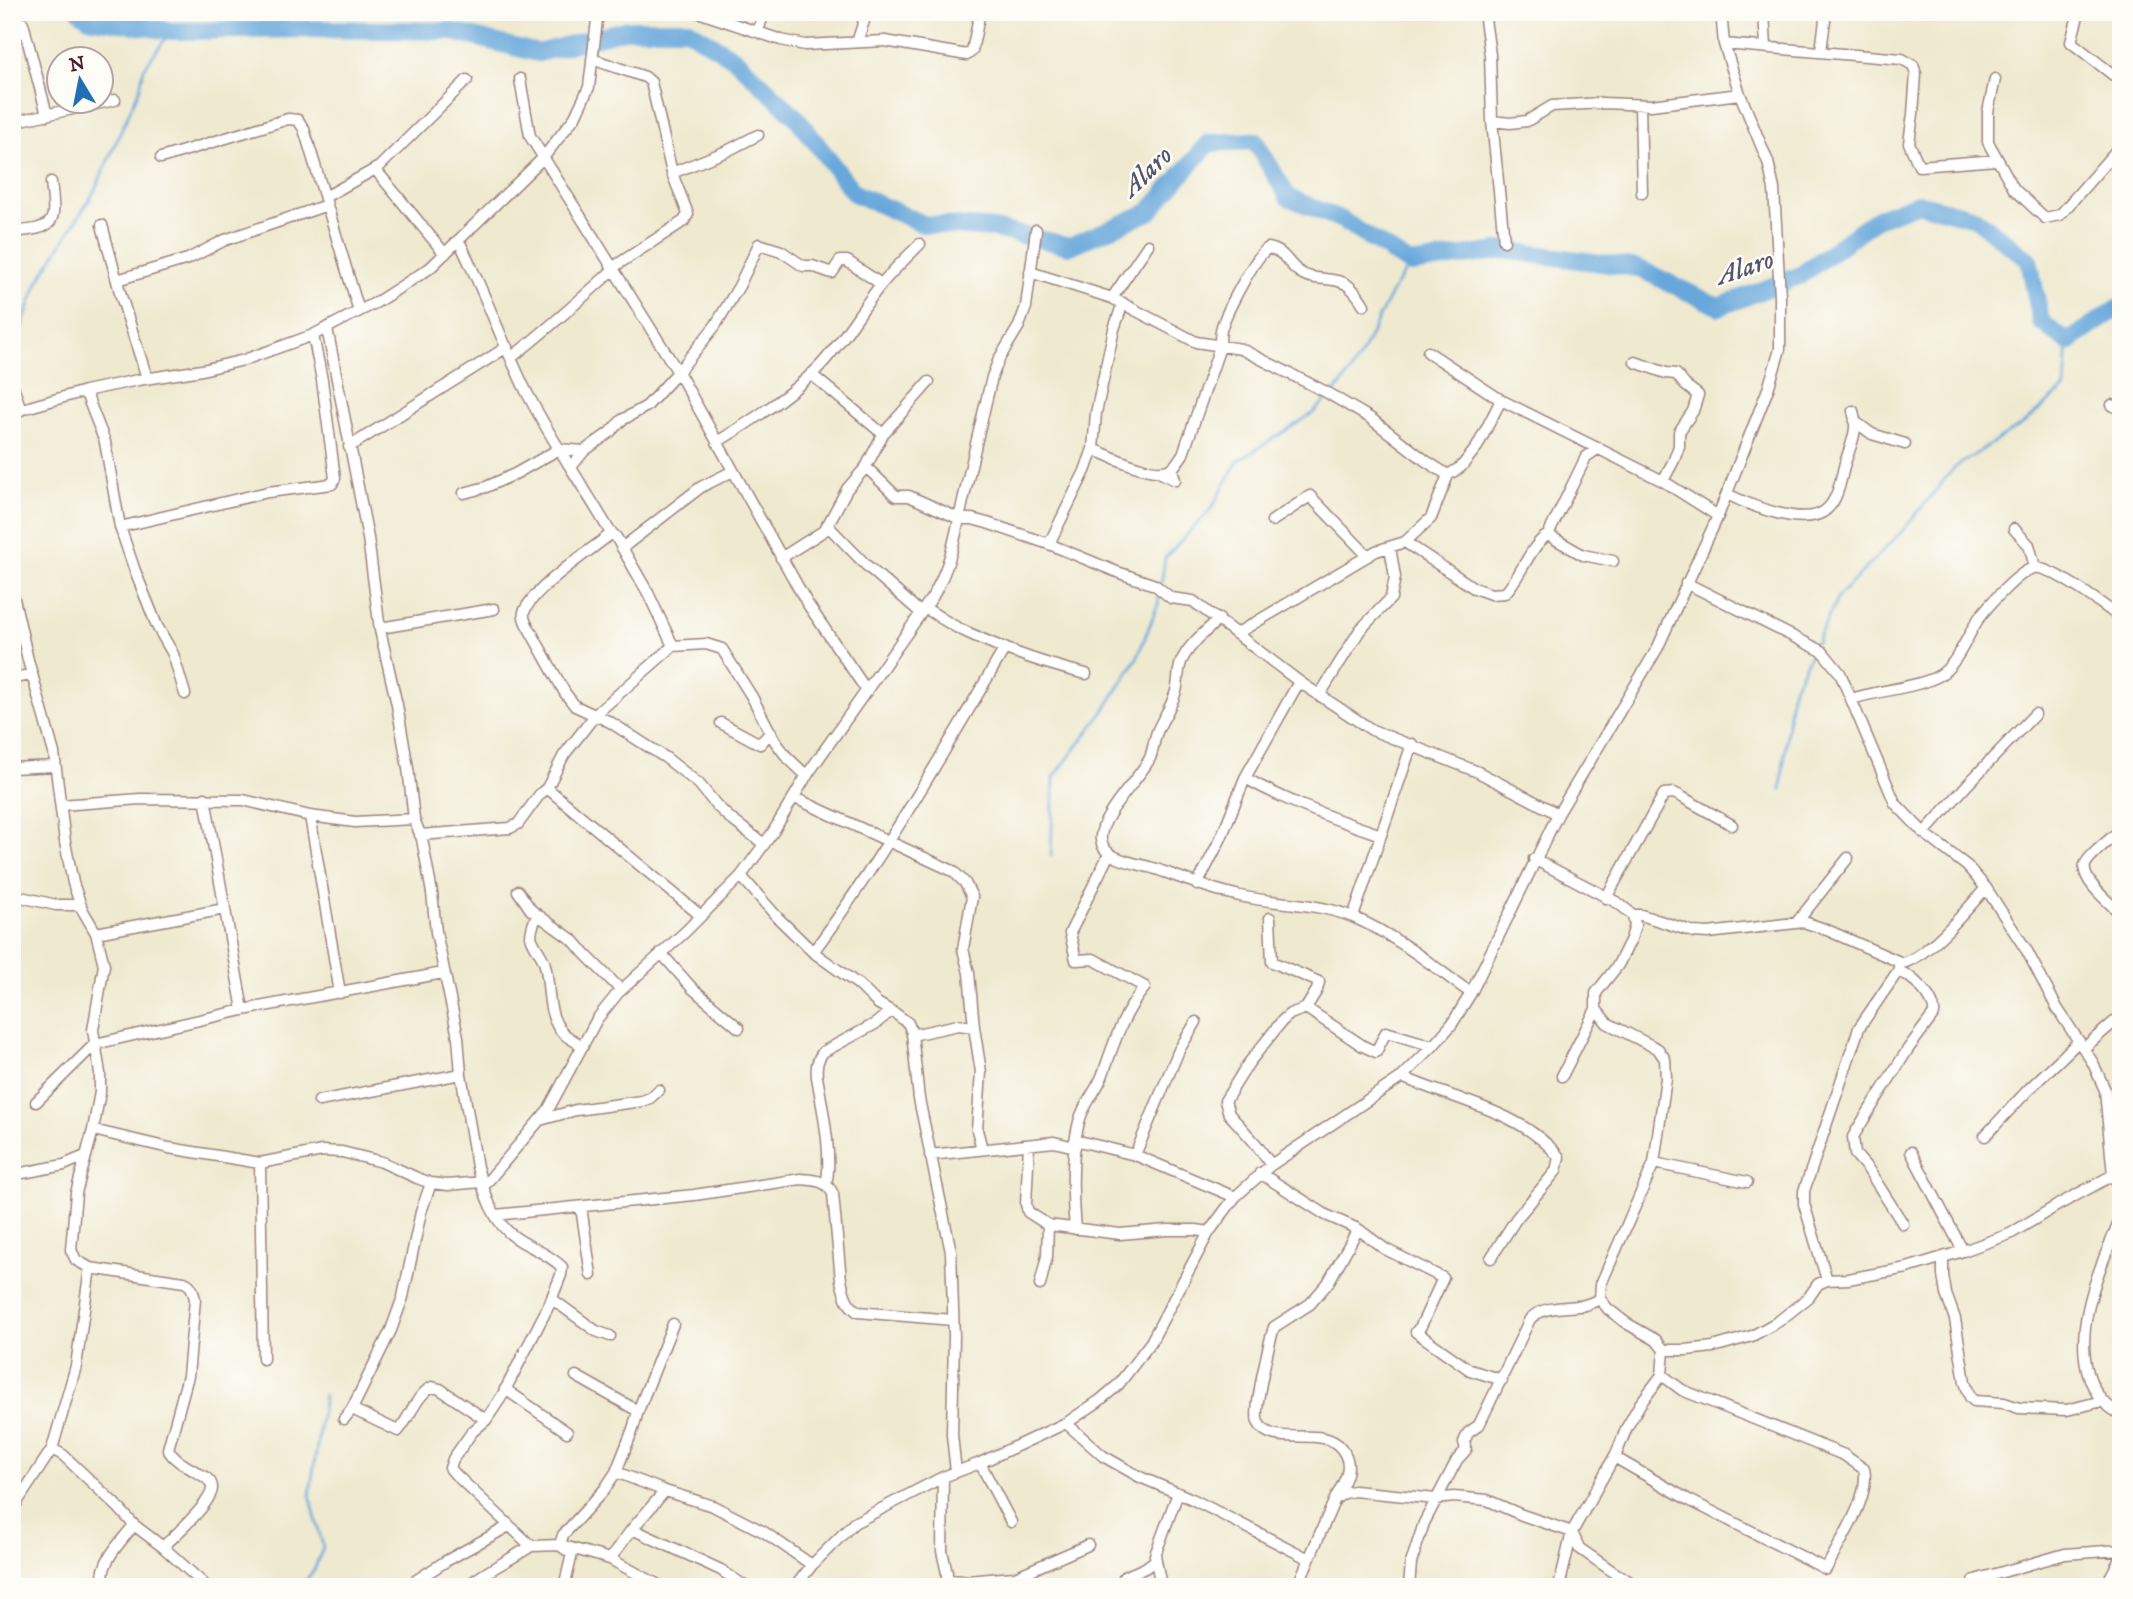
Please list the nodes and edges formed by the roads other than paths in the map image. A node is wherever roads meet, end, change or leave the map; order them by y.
1 (698, 12) edge
2 (764, 12) edge
3 (867, 12) edge
4 (980, 12) edge
5 (1484, 12) edge
6 (1721, 12) edge
7 (1764, 12) edge
8 (1826, 12) edge
9 (2078, 12) edge
10 (597, 17) edge
11 (23, 23) dead end
12 (758, 31) junction
13 (857, 42) junction
14 (1724, 44) junction
15 (1766, 47) junction
16 (1821, 51) junction
17 (593, 59) junction
18 (520, 79) dead end
19 (1995, 79) dead end
20 (467, 80) dead end
21 (2121, 81) edge
22 (1740, 94) junction
23 (1640, 105) junction
24 (46, 111) edge
25 (46, 115) edge
26 (1492, 121) junction
27 (12, 122) edge
28 (758, 135) dead end
29 (2121, 145) edge
30 (543, 158) junction
31 (161, 159) dead end
32 (1997, 160) junction
33 (375, 169) junction
34 (672, 173) junction
35 (51, 182) dead end
36 (1642, 193) dead end
37 (326, 201) junction
38 (102, 225) dead end
39 (1036, 230) dead end
40 (12, 232) edge
41 (459, 241) junction
42 (1504, 241) dead end
43 (920, 244) dead end
44 (1148, 245) dead end
45 (445, 254) junction
46 (613, 269) junction
47 (1030, 272) junction
48 (117, 280) junction
49 (881, 284) junction
50 (1118, 301) junction
51 (1364, 305) dead end
52 (359, 311) junction
53 (327, 328) junction
54 (313, 335) junction
55 (1220, 347) junction
56 (509, 352) junction
57 (1428, 352) dead end
58 (1635, 362) dead end
59 (678, 372) junction
60 (811, 374) junction
61 (147, 378) junction
62 (929, 382) dead end
63 (12, 383) edge
64 (85, 391) junction
65 (1501, 400) junction
66 (16, 411) edge
67 (1853, 411) dead end
68 (1857, 424) junction
69 (883, 434) junction
70 (716, 442) junction
71 (1905, 444) dead end
72 (349, 447) junction
73 (559, 449) junction
74 (1093, 449) junction
75 (1599, 449) junction
76 (584, 451) junction
77 (571, 467) junction
78 (866, 467) junction
79 (733, 471) junction
80 (1448, 475) junction
81 (1662, 481) junction
82 (464, 493) dead end
83 (1727, 494) junction
84 (1718, 516) junction
85 (960, 519) junction
86 (1272, 521) dead end
87 (827, 525) junction
88 (120, 527) junction
89 (2014, 529) dead end
90 (612, 533) junction
91 (1548, 535) junction
92 (1405, 542) junction
93 (1049, 544) junction
94 (1390, 547) junction
95 (622, 548) junction
96 (1368, 556) junction
97 (781, 558) junction
98 (1613, 561) dead end
99 (2035, 567) junction
100 (1686, 583) junction
101 (12, 590) edge
102 (494, 609) dead end
103 (923, 610) junction
104 (2121, 618) edge
105 (1219, 619) junction
106 (380, 628) junction
107 (1236, 634) junction
108 (673, 646) junction
109 (1006, 648) junction
110 (1086, 674) dead end
111 (32, 675) junction
112 (12, 678) edge
113 (1301, 683) junction
114 (867, 691) junction
115 (185, 694) dead end
116 (1319, 695) junction
117 (1852, 698) junction
118 (596, 714) junction
119 (2035, 714) dead end
120 (722, 723) dead end
121 (771, 732) junction
122 (1412, 744) junction
123 (55, 766) junction
124 (12, 768) edge
125 (807, 776) junction
126 (1245, 778) junction
127 (547, 788) junction
128 (794, 798) junction
129 (205, 799) junction
130 (61, 805) junction
131 (1558, 814) junction
132 (310, 816) junction
133 (414, 819) junction
134 (1732, 825) dead end
135 (2121, 829) edge
136 (1924, 833) junction
137 (420, 835) junction
138 (1381, 835) junction
139 (888, 841) junction
140 (764, 844) junction
141 (1109, 854) junction
142 (1848, 858) dead end
143 (1534, 859) junction
144 (741, 876) junction
145 (1197, 885) junction
146 (1986, 888) junction
147 (518, 891) dead end
148 (12, 895) edge
149 (1605, 898) junction
150 (80, 905) junction
151 (225, 909) junction
152 (537, 914) junction
153 (2121, 914) edge
154 (1633, 915) junction
155 (701, 916) junction
156 (1353, 917) junction
157 (1270, 919) dead end
158 (1797, 922) junction
159 (96, 933) junction
160 (813, 952) junction
161 (661, 953) junction
162 (1899, 966) junction
163 (443, 973) junction
164 (621, 990) junction
165 (340, 993) junction
166 (1471, 993) junction
167 (1306, 1008) junction
168 (1596, 1009) junction
169 (243, 1010) junction
170 (891, 1011) junction
171 (2121, 1016) edge
172 (1196, 1022) dead end
173 (974, 1027) junction
174 (738, 1028) dead end
175 (912, 1035) junction
176 (95, 1044) junction
177 (2081, 1045) junction
178 (583, 1046) junction
179 (1433, 1046) junction
180 (461, 1074) junction
181 (1562, 1076) dead end
182 (1402, 1077) junction
183 (659, 1090) dead end
184 (319, 1101) dead end
185 (36, 1102) dead end
186 (540, 1120) junction
187 (93, 1129) junction
188 (1985, 1136) dead end
189 (1075, 1144) junction
190 (1029, 1145) junction
191 (982, 1149) junction
192 (1911, 1152) dead end
193 (930, 1155) junction
194 (1135, 1155) junction
195 (85, 1156) junction
196 (260, 1163) junction
197 (1654, 1163) junction
198 (1271, 1165) junction
199 (1260, 1174) junction
200 (12, 1175) edge
201 (2117, 1176) edge
202 (1747, 1182) dead end
203 (431, 1183) junction
204 (482, 1184) junction
205 (826, 1184) junction
206 (2121, 1190) edge
207 (1235, 1197) junction
208 (580, 1207) junction
209 (495, 1214) junction
210 (2121, 1218) edge
211 (1903, 1224) dead end
212 (1048, 1225) junction
213 (1075, 1229) junction
214 (1358, 1229) junction
215 (1209, 1232) junction
216 (1963, 1251) junction
217 (1943, 1257) junction
218 (1491, 1258) dead end
219 (90, 1268) junction
220 (591, 1275) dead end
221 (1827, 1280) junction
222 (1040, 1285) dead end
223 (552, 1298) junction
224 (1600, 1299) junction
225 (953, 1320) junction
226 (673, 1324) dead end
227 (610, 1336) dead end
228 (1664, 1350) junction
229 (263, 1359) dead end
230 (576, 1376) dead end
231 (1662, 1376) junction
232 (1502, 1380) junction
233 (505, 1389) junction
234 (2102, 1401) junction
235 (352, 1409) junction
236 (638, 1411) junction
237 (2121, 1415) edge
238 (344, 1419) dead end
239 (486, 1420) junction
240 (1066, 1423) junction
241 (567, 1432) dead end
242 (52, 1449) junction
243 (1614, 1457) junction
244 (980, 1463) junction
245 (616, 1472) junction
246 (956, 1472) junction
247 (943, 1477) junction
248 (1345, 1480) junction
249 (665, 1491) junction
250 (1354, 1491) junction
251 (1178, 1493) junction
252 (1335, 1499) junction
253 (1436, 1499) junction
254 (12, 1510) edge
255 (1011, 1522) dead end
256 (134, 1525) junction
257 (509, 1526) junction
258 (632, 1529) junction
259 (1572, 1532) junction
260 (560, 1545) junction
261 (1088, 1545) dead end
262 (531, 1546) junction
263 (163, 1547) junction
264 (2121, 1550) edge
265 (2121, 1557) edge
266 (610, 1559) junction
267 (1309, 1559) junction
268 (1156, 1560) junction
269 (812, 1564) junction
270 (1124, 1577) dead end
271 (947, 1584) edge
272 (1298, 1585) edge
273 (108, 1587) edge
274 (207, 1587) edge
275 (406, 1587) edge
276 (469, 1587) edge
277 (564, 1587) edge
278 (662, 1587) edge
279 (746, 1587) edge
280 (795, 1587) edge
281 (1161, 1587) edge
282 (1312, 1587) edge
283 (1409, 1587) edge
284 (1559, 1587) edge
285 (1639, 1587) edge
286 (1972, 1587) edge
287 (2105, 1587) edge

1 - 12 street
2 - 12 street
3 - 13 street
4 - 13 street
5 - 26 street
6 - 14 street
7 - 15 street
8 - 16 street
9 - 21 street
10 - 17 street
11 - 24 street
12 - 13 street
14 - 15 street
14 - 22 street
15 - 16 street
16 - 32 street
17 - 30 street
17 - 34 street
18 - 30 street
19 - 32 street
20 - 33 street
22 - 23 street
22 - 83 street
23 - 26 street
23 - 36 street
25 - 27 street
26 - 42 street
28 - 34 street
29 - 32 street
30 - 41 street
30 - 46 street
31 - 37 street
33 - 37 street
33 - 45 street
34 - 46 street
35 - 40 street
37 - 48 street
37 - 52 street
38 - 48 street
39 - 47 street
41 - 45 street
41 - 56 street
43 - 49 street
44 - 50 street
45 - 52 street
46 - 56 street
46 - 59 street
47 - 50 street
47 - 85 street
48 - 61 street
49 - 59 street
49 - 60 street
50 - 55 street
50 - 74 street
51 - 55 street
52 - 53 street
53 - 54 street
53 - 72 street
54 - 61 street
54 - 88 street
55 - 74 street
55 - 80 street
56 - 72 street
56 - 73 street
57 - 65 street
58 - 81 street
59 - 70 street
59 - 76 street
60 - 69 street
60 - 70 street
61 - 64 street
62 - 69 street
63 - 66 street
64 - 66 street
64 - 88 street
65 - 75 street
65 - 80 street
67 - 68 street
68 - 71 street
68 - 83 street
69 - 78 street
70 - 79 street
72 - 106 street
73 - 76 street
73 - 77 street
73 - 82 street
74 - 93 street
75 - 81 street
75 - 91 street
76 - 77 street
77 - 90 street
78 - 85 street
78 - 87 street
79 - 95 street
79 - 97 street
80 - 92 street
81 - 84 street
83 - 84 street
84 - 100 street
85 - 93 street
85 - 103 street
86 - 96 street
87 - 97 street
87 - 103 street
88 - 115 street
89 - 99 street
90 - 95 street
90 - 118 street
91 - 92 street
91 - 98 street
92 - 94 street
93 - 105 street
94 - 96 street
94 - 116 street
95 - 108 street
96 - 107 street
97 - 114 street
99 - 104 street
99 - 117 street
100 - 117 street
100 - 131 street
101 - 111 street
102 - 106 street
103 - 109 street
103 - 114 street
105 - 107 street
105 - 141 street
106 - 133 street
107 - 113 street
108 - 118 street
108 - 121 street
109 - 110 street
109 - 139 street
111 - 112 street
111 - 123 street
113 - 116 street
113 - 126 street
114 - 125 street
116 - 122 street
117 - 136 street
118 - 127 street
118 - 140 street
119 - 136 street
120 - 121 street
121 - 125 street
122 - 131 street
122 - 138 street
123 - 124 street
123 - 130 street
125 - 128 street
126 - 138 street
126 - 145 street
127 - 137 street
127 - 155 street
128 - 139 street
128 - 140 street
129 - 130 street
129 - 132 street
129 - 151 street
130 - 150 street
131 - 143 street
132 - 133 street
132 - 165 street
133 - 137 street
134 - 149 street
135 - 153 street
136 - 146 street
137 - 163 street
138 - 156 street
139 - 160 street
139 - 173 street
140 - 144 street
141 - 145 street
141 - 189 street
142 - 158 street
143 - 149 street
143 - 166 street
144 - 155 street
144 - 160 street
145 - 156 street
146 - 162 street
146 - 177 street
147 - 152 street
148 - 150 street
149 - 154 street
150 - 159 street
151 - 159 street
151 - 169 street
152 - 164 street
152 - 178 street
154 - 158 street
154 - 168 street
155 - 161 street
156 - 166 street
157 - 167 street
158 - 162 street
159 - 176 street
160 - 170 street
161 - 164 street
161 - 174 street
162 - 211 street
162 - 221 street
163 - 165 street
163 - 180 street
164 - 178 street
165 - 169 street
166 - 179 street
167 - 179 street
167 - 198 street
168 - 181 street
168 - 197 street
169 - 176 street
170 - 175 street
170 - 205 street
171 - 177 street
172 - 194 street
173 - 175 street
173 - 191 street
175 - 193 street
176 - 185 street
176 - 187 street
177 - 188 street
177 - 201 street
178 - 186 street
179 - 182 street
180 - 184 street
180 - 204 street
182 - 198 street
182 - 218 street
183 - 186 street
186 - 204 street
187 - 195 street
187 - 196 street
189 - 190 street
189 - 194 street
189 - 213 street
190 - 191 street
190 - 212 street
191 - 193 street
192 - 216 street
193 - 225 street
194 - 207 street
195 - 200 street
195 - 219 street
196 - 203 street
196 - 229 street
197 - 202 street
197 - 224 street
198 - 199 street
199 - 207 street
199 - 214 street
201 - 206 street
201 - 216 street
203 - 204 street
203 - 235 street
204 - 209 street
205 - 208 street
205 - 225 street
207 - 215 street
208 - 209 street
208 - 220 street
209 - 223 street
210 - 234 street
212 - 213 street
212 - 222 street
213 - 215 street
214 - 232 street
214 - 248 street
215 - 240 street
216 - 217 street
217 - 221 street
217 - 234 street
219 - 242 street
219 - 263 street
221 - 228 street
223 - 227 street
223 - 233 street
224 - 228 street
224 - 232 street
225 - 246 street
226 - 236 street
228 - 231 street
230 - 236 street
231 - 243 street
231 - 243 street
232 - 253 street
233 - 239 street
233 - 241 street
234 - 237 street
235 - 238 street
235 - 239 street
236 - 245 street
239 - 257 street
240 - 244 street
240 - 251 street
242 - 254 street
242 - 256 street
243 - 259 street
244 - 246 street
244 - 255 street
245 - 249 street
245 - 260 street
246 - 247 street
247 - 269 street
247 - 271 street
248 - 250 street
248 - 252 street
249 - 258 street
249 - 269 street
250 - 252 street
250 - 253 street
251 - 267 street
251 - 268 street
252 - 267 street
253 - 259 street
253 - 283 street
256 - 263 street
256 - 273 street
257 - 262 street
257 - 275 street
258 - 266 street
258 - 279 street
259 - 284 street
259 - 285 street
260 - 262 street
260 - 266 street
260 - 277 street
261 - 271 street
262 - 276 street
263 - 274 street
264 - 286 street
265 - 287 street
266 - 278 street
267 - 272 street
268 - 270 street
268 - 281 street
269 - 280 street
272 - 282 street

